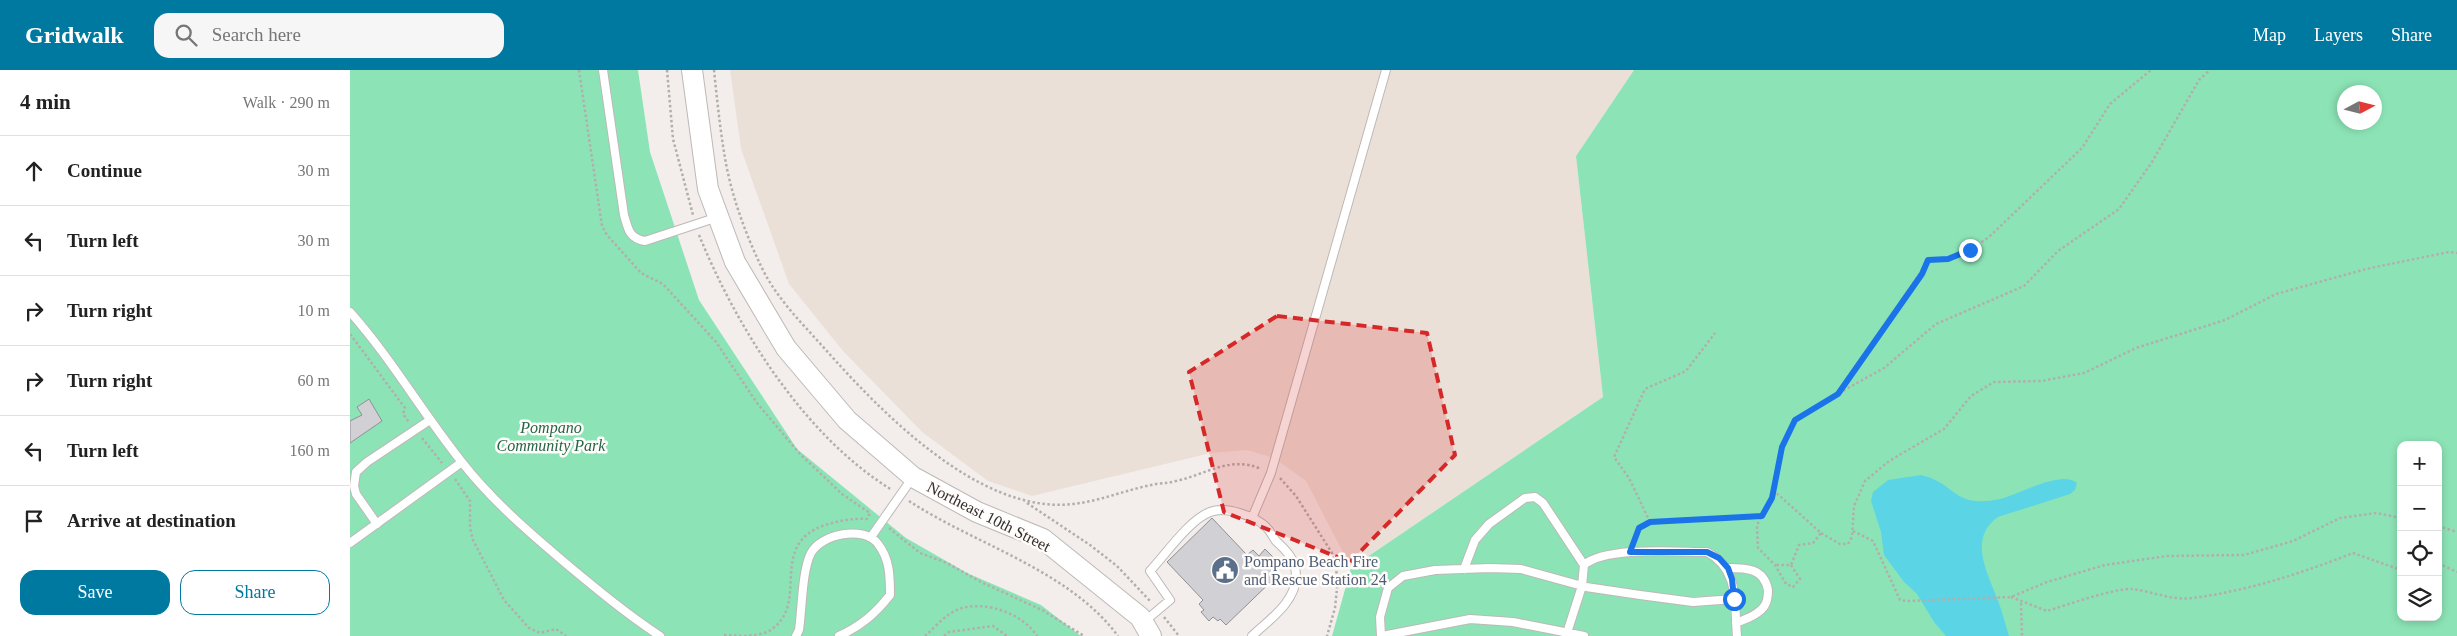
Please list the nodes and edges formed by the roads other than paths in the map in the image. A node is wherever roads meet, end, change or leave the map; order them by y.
1 (603, 70) edge
2 (692, 70) edge
3 (1386, 70) edge
4 (718, 217) junction
5 (350, 312) edge
6 (430, 420) junction
7 (462, 462) junction
8 (913, 477) junction
9 (1252, 518) junction
10 (377, 524) junction
11 (871, 537) junction
12 (350, 543) edge
13 (1584, 565) junction
14 (1728, 568) junction
15 (1464, 569) junction
16 (1582, 586) junction
17 (1734, 599) junction
18 (1736, 623) junction
19 (1147, 629) edge
20 (1566, 634) edge
21 (660, 636) edge
22 (796, 636) edge
23 (839, 636) edge
24 (1252, 636) edge
25 (1382, 636) edge
26 (1584, 636) edge
27 (1737, 636) edge

1 - 4 lane
2 - 4 street, Northeast 10th Street
3 - 9 lane
4 - 8 street, Northeast 10th Street
5 - 6 lane
6 - 7 lane
6 - 10 lane
7 - 10 lane
7 - 21 lane
8 - 11 lane
8 - 19 street, Northeast 10th Street
9 - 19 lane
9 - 24 lane
10 - 12 lane
11 - 22 lane
11 - 23 lane
13 - 14 lane
13 - 15 lane
13 - 16 lane
14 - 17 lane
14 - 18 lane
15 - 16 lane
15 - 25 lane
16 - 17 lane
16 - 20 lane
17 - 18 lane
18 - 27 lane
20 - 25 lane
20 - 26 lane

